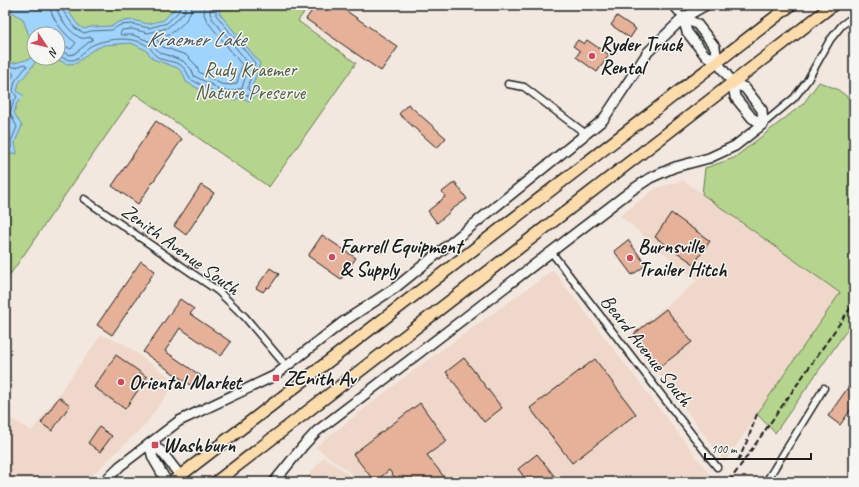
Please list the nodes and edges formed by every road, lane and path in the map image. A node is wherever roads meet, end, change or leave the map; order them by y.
1 (672, 5) edge
2 (706, 5) edge
3 (791, 5) edge
4 (833, 5) edge
5 (854, 16) edge
6 (683, 18) junction
7 (717, 62) junction
8 (733, 83) junction
9 (508, 84) dead end
10 (763, 124) junction
11 (586, 134) junction
12 (84, 199) dead end
13 (552, 253) junction
14 (286, 367) junction
15 (824, 388) dead end
16 (149, 444) junction
17 (717, 467) dead end
18 (179, 480) edge
19 (104, 482) edge
20 (167, 482) edge
21 (216, 482) edge
22 (274, 482) edge
23 (766, 482) edge

1 - 6 street
2 - 6 street
3 - 7 highway
4 - 8 highway
5 - 10 street
6 - 7 street
6 - 7 street
6 - 11 street
7 - 8 street
7 - 18 highway
8 - 10 street
8 - 10 street
8 - 21 highway
9 - 11 street
10 - 13 street
11 - 14 street
12 - 14 street, Zenith Avenue South
13 - 17 street, Beard Avenue South
13 - 22 street
14 - 16 street
15 - 23 street
16 - 18 street
16 - 19 street
16 - 20 street

